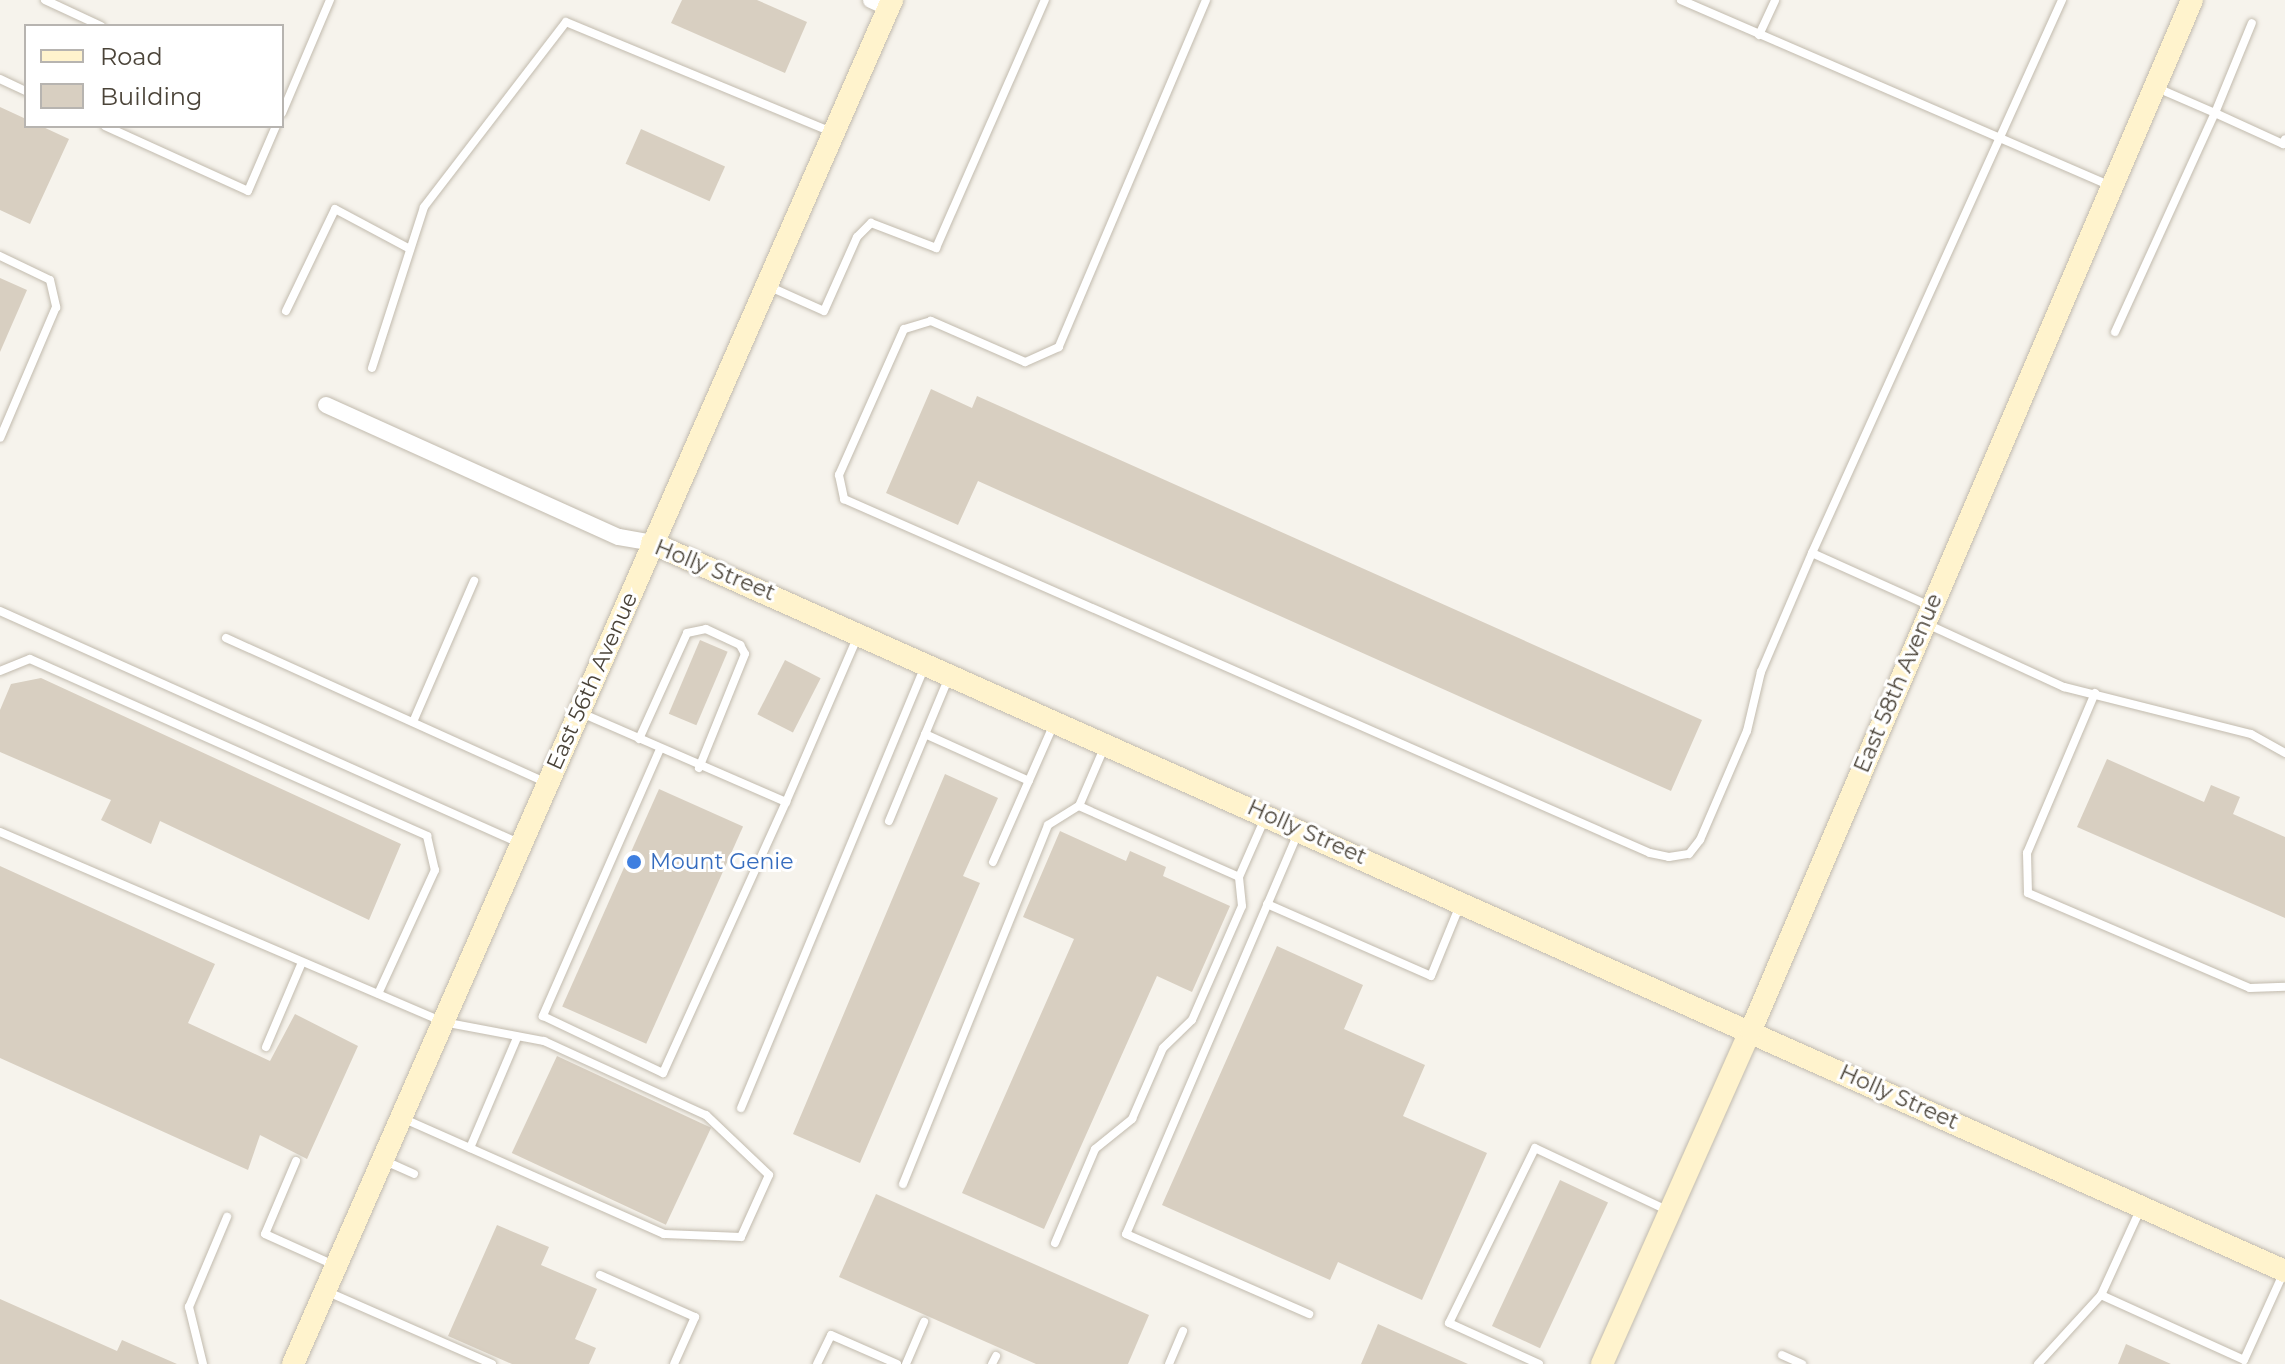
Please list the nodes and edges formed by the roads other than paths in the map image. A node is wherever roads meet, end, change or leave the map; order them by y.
1 (45, 0) edge
2 (330, 0) edge
3 (1045, 0) edge
4 (1206, 0) edge
5 (1681, 0) edge
6 (1775, 0) edge
7 (2062, 0) edge
8 (2192, 0) edge
9 (884, 3) edge
10 (2252, 23) dead end
11 (97, 24) edge
12 (1759, 35) junction
13 (0, 79) edge
14 (2154, 86) junction
15 (24, 90) edge
16 (284, 106) edge
17 (2215, 113) junction
18 (109, 128) edge
19 (275, 128) edge
20 (834, 133) junction
21 (2001, 138) junction
22 (2285, 139) edge
23 (2111, 186) junction
24 (410, 249) junction
25 (0, 256) edge
26 (767, 286) junction
27 (286, 311) dead end
28 (2115, 332) dead end
29 (372, 368) dead end
30 (326, 405) dead end
31 (0, 438) edge
32 (652, 543) junction
33 (1812, 553) junction
34 (474, 581) dead end
35 (0, 611) edge
36 (1927, 614) junction
37 (860, 632) junction
38 (226, 638) dead end
39 (927, 662) junction
40 (0, 671) edge
41 (951, 672) junction
42 (2095, 693) junction
43 (578, 712) junction
44 (1056, 720) junction
45 (413, 722) junction
46 (925, 734) junction
47 (639, 739) junction
48 (1107, 742) junction
49 (660, 749) junction
50 (2285, 753) edge
51 (699, 768) junction
52 (1029, 781) junction
53 (547, 783) junction
54 (786, 802) junction
55 (1079, 806) junction
56 (1267, 814) junction
57 (889, 821) dead end
58 (1300, 828) junction
59 (0, 832) edge
60 (521, 844) junction
61 (993, 862) dead end
62 (1239, 877) junction
63 (1462, 901) junction
64 (1267, 904) junction
65 (302, 962) junction
66 (2285, 987) edge
67 (378, 994) junction
68 (443, 1022) junction
69 (1751, 1030) junction
70 (517, 1038) junction
71 (266, 1047) dead end
72 (741, 1108) dead end
73 (401, 1117) junction
74 (470, 1148) junction
75 (383, 1160) junction
76 (296, 1161) dead end
77 (414, 1174) dead end
78 (903, 1184) dead end
79 (2142, 1207) junction
80 (1670, 1212) junction
81 (227, 1217) dead end
82 (1055, 1243) dead end
83 (336, 1266) junction
84 (2285, 1271) edge
85 (600, 1275) dead end
86 (325, 1291) junction
87 (2101, 1295) junction
88 (1309, 1314) dead end
89 (924, 1322) dead end
90 (1183, 1331) dead end
91 (1782, 1355) dead end
92 (2244, 1362) edge
93 (1604, 1363) edge
94 (203, 1364) edge
95 (293, 1364) edge
96 (492, 1364) edge
97 (674, 1364) edge
98 (817, 1364) edge
99 (897, 1364) edge
100 (906, 1364) edge
101 (1169, 1364) edge
102 (1539, 1364) edge
103 (1802, 1364) edge
104 (2038, 1364) edge

1 - 11 lane
2 - 16 lane
3 - 26 lane
4 - 33 lane
5 - 12 lane
6 - 12 lane
7 - 21 lane
8 - 14 street, East 58th Avenue
9 - 20 street, East 56th Avenue
10 - 17 lane
12 - 21 lane
13 - 15 lane
14 - 17 lane
14 - 23 street, East 58th Avenue
17 - 22 lane
17 - 28 lane
18 - 19 lane
20 - 24 lane
20 - 26 street, East 56th Avenue
21 - 23 lane
21 - 33 lane
23 - 36 street, East 58th Avenue
24 - 27 lane
24 - 29 lane
25 - 31 lane
26 - 32 street, East 56th Avenue
30 - 32 street, Holly Street
32 - 37 street, Holly Street
32 - 43 street, East 56th Avenue
33 - 36 lane
34 - 45 lane
35 - 60 lane
36 - 42 lane
36 - 69 street, East 58th Avenue
37 - 39 street, Holly Street
37 - 54 lane
38 - 45 lane
39 - 41 street, Holly Street
39 - 72 lane
40 - 67 lane
41 - 44 street, Holly Street
41 - 46 lane
42 - 50 lane
42 - 66 lane
43 - 47 lane
43 - 53 street, East 56th Avenue
44 - 48 street, Holly Street
44 - 52 lane
45 - 53 lane
46 - 52 lane
46 - 57 lane
47 - 49 lane
47 - 51 lane
48 - 55 lane
48 - 56 street, Holly Street
49 - 51 lane
49 - 54 lane
51 - 54 lane
52 - 61 lane
53 - 60 street, East 56th Avenue
55 - 62 lane
55 - 78 lane
56 - 58 street, Holly Street
56 - 62 lane
58 - 63 street, Holly Street
58 - 64 lane
59 - 65 lane
60 - 68 street, East 56th Avenue
62 - 82 lane
63 - 64 lane
63 - 69 street, Holly Street
64 - 88 lane
65 - 67 lane
65 - 71 lane
67 - 68 lane
68 - 70 lane
68 - 73 street, East 56th Avenue
69 - 79 street, Holly Street
69 - 80 street, East 58th Avenue
70 - 74 lane
70 - 74 lane
73 - 74 lane
73 - 75 street, East 56th Avenue
75 - 77 lane
75 - 83 street, East 56th Avenue
76 - 83 lane
79 - 84 street, Holly Street
79 - 87 lane
80 - 93 street, East 58th Avenue
80 - 102 lane
81 - 94 lane
83 - 86 street, East 56th Avenue
84 - 92 lane
85 - 97 lane
86 - 95 street, East 56th Avenue
86 - 96 lane
87 - 92 lane
87 - 104 lane
89 - 100 lane
90 - 101 lane
91 - 103 lane
98 - 99 lane

